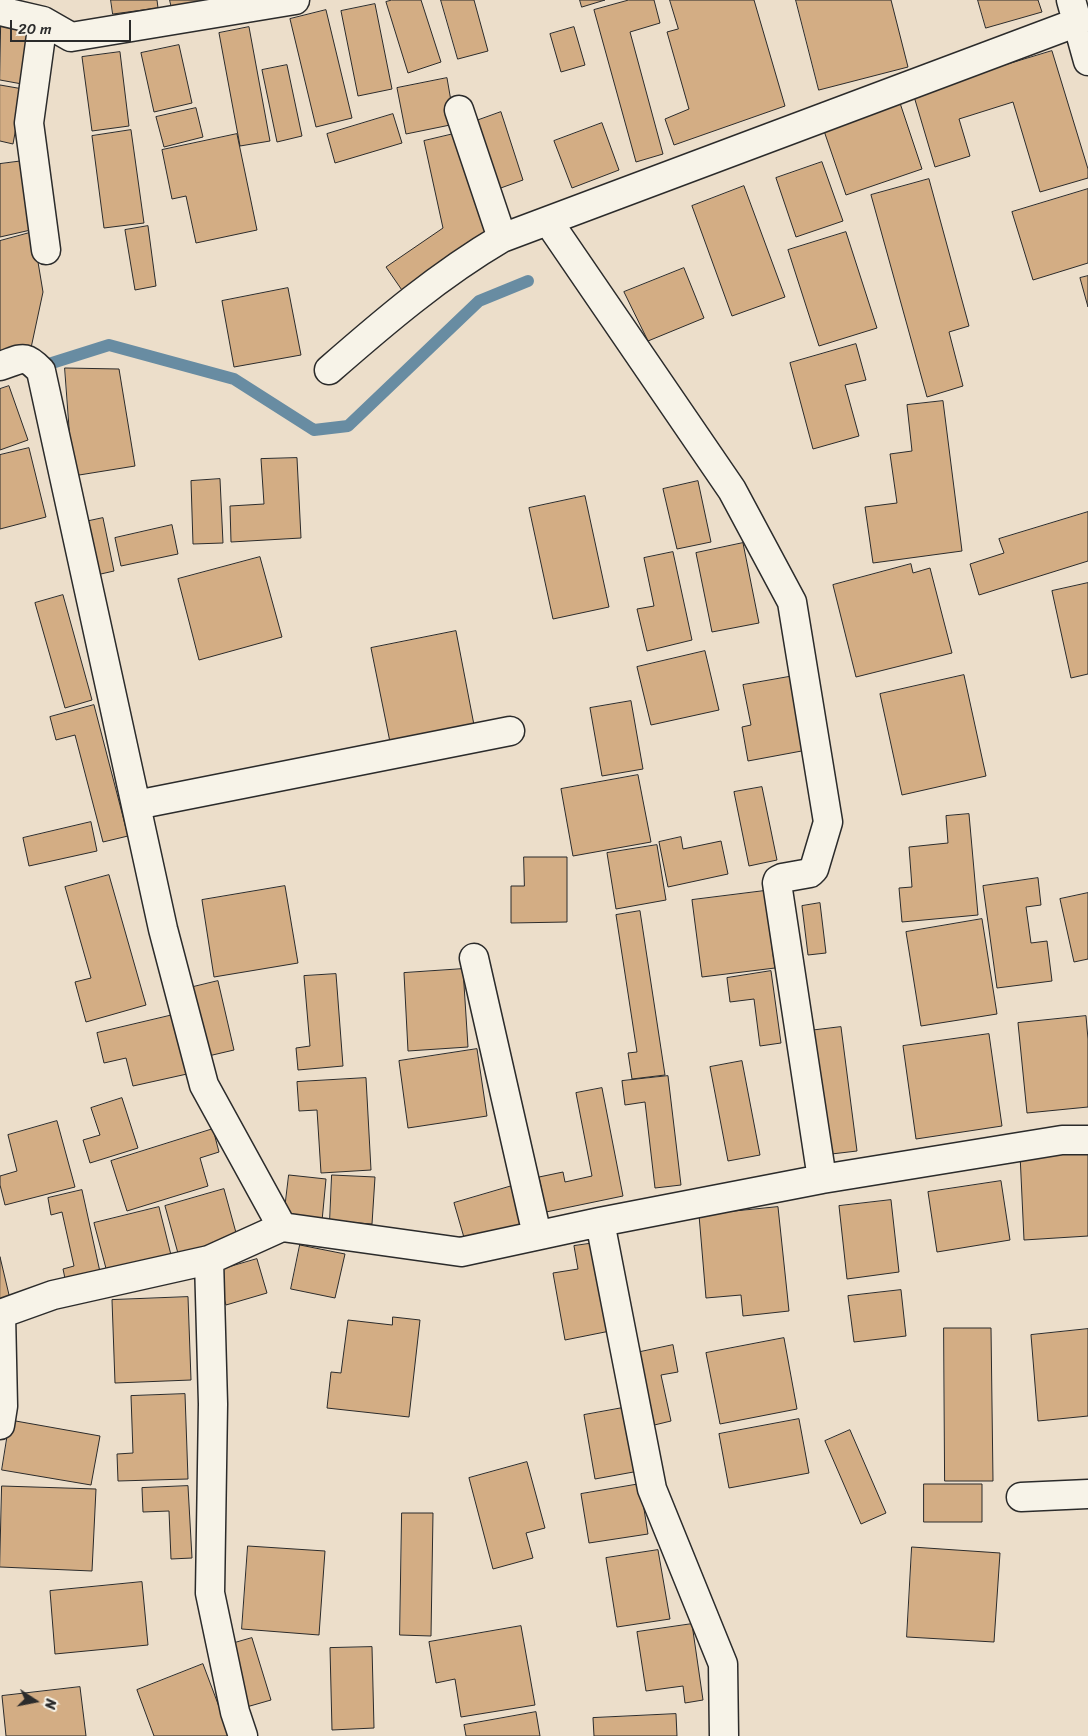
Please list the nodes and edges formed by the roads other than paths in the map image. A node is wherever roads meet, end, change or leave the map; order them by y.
1 (295, 0) edge
2 (1077, 7) edge
3 (0, 11) edge
4 (43, 21) junction
5 (1088, 61) edge
6 (459, 110) dead end
7 (548, 222) junction
8 (502, 238) junction
9 (46, 250) dead end
10 (0, 366) edge
11 (329, 370) dead end
12 (510, 731) dead end
13 (136, 805) junction
14 (474, 958) dead end
15 (1088, 1140) edge
16 (822, 1179) junction
17 (600, 1222) junction
18 (282, 1227) junction
19 (537, 1235) junction
20 (209, 1260) junction
21 (1, 1314) edge
22 (0, 1425) edge
23 (1088, 1494) edge
24 (1021, 1497) dead end
25 (243, 1736) edge
26 (724, 1736) edge

1 - 4 street
2 - 5 street
2 - 7 street
3 - 4 street
4 - 9 street
6 - 8 street
7 - 8 street
7 - 16 street
8 - 11 street
10 - 13 street
12 - 13 street
13 - 18 street
14 - 19 street
15 - 16 street
16 - 17 street
17 - 19 street
17 - 26 street
18 - 19 street
18 - 20 street
20 - 21 street
20 - 25 street
21 - 22 street
23 - 24 street

